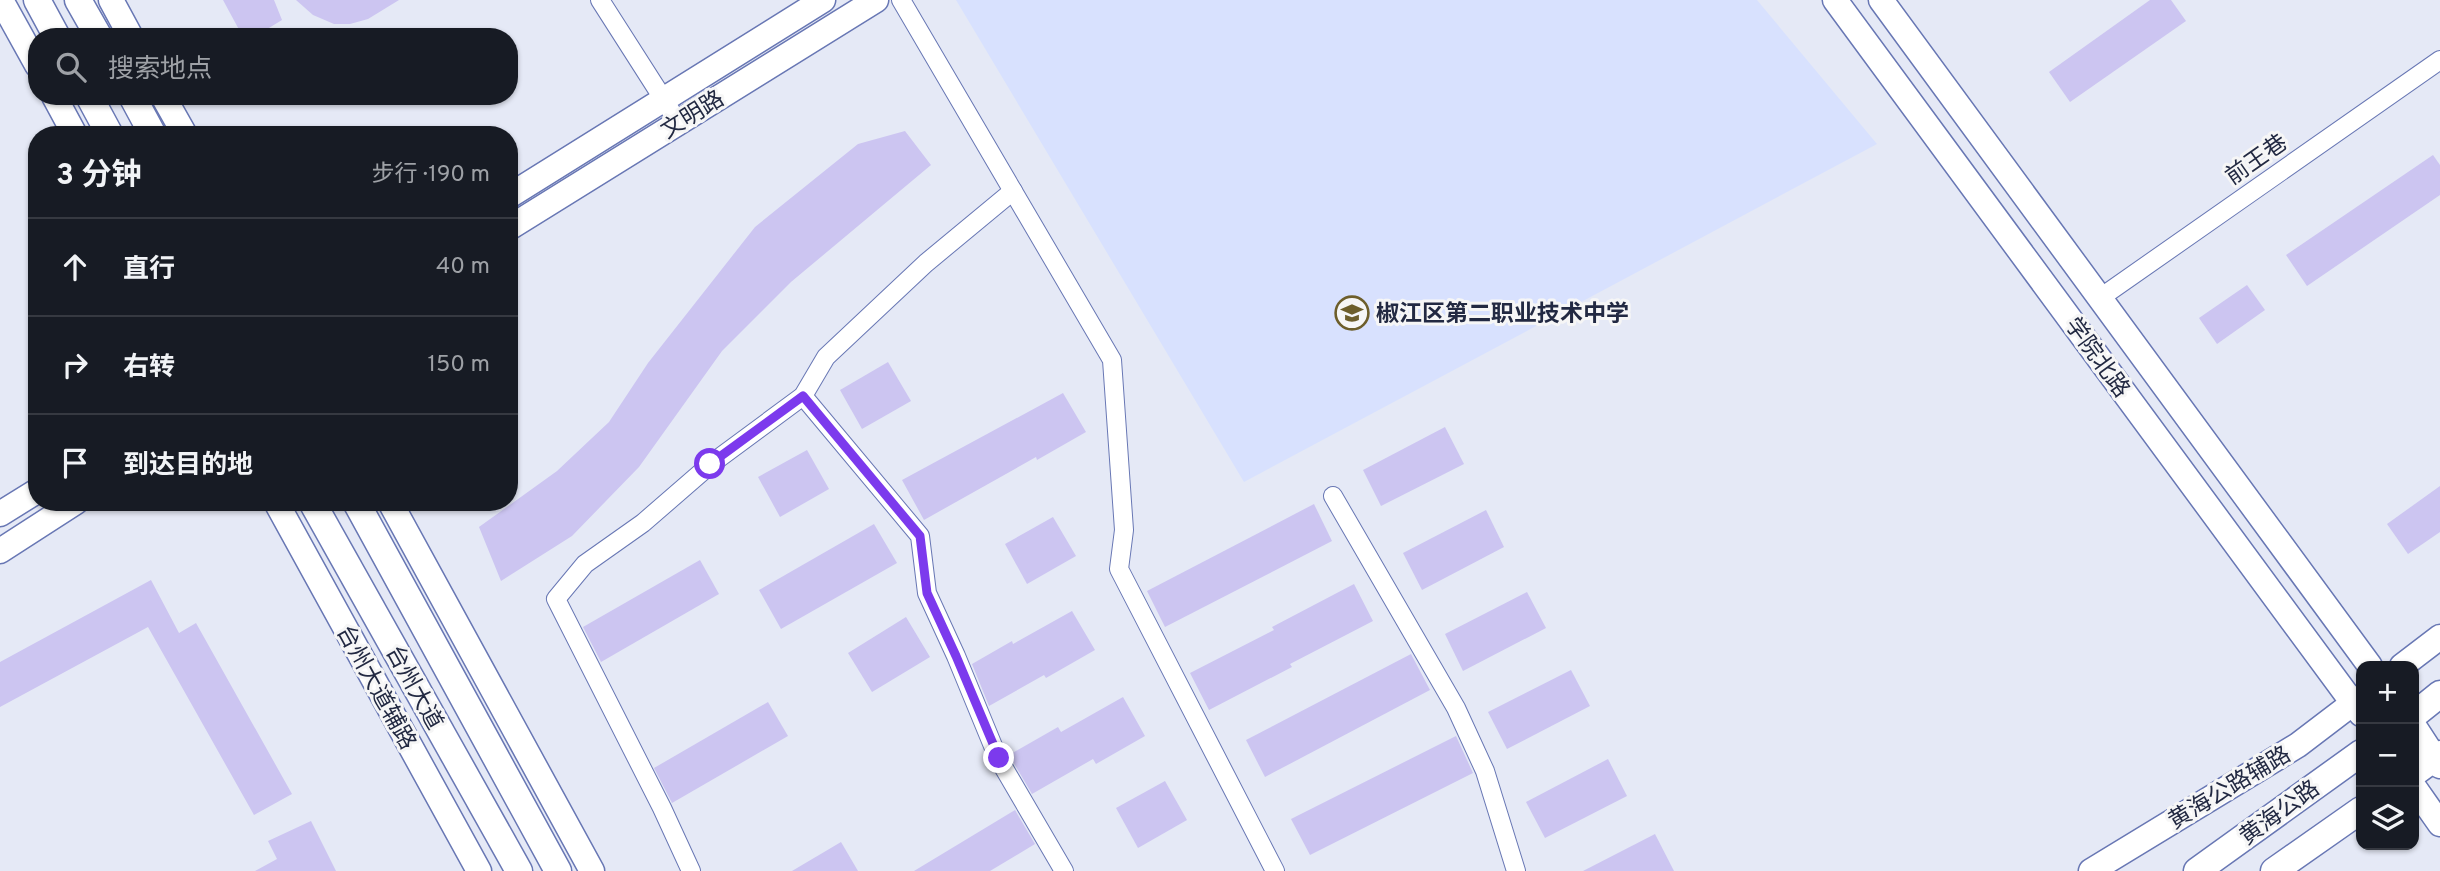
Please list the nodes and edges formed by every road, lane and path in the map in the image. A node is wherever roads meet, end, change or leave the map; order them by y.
1 (1, 0) edge
2 (37, 0) edge
3 (78, 0) edge
4 (111, 0) edge
5 (600, 0) edge
6 (823, 0) edge
7 (876, 0) edge
8 (901, 0) edge
9 (1835, 0) edge
10 (1881, 0) edge
11 (52, 28) edge
12 (94, 28) edge
13 (126, 28) edge
14 (28, 49) edge
15 (2440, 60) edge
16 (663, 99) junction
17 (59, 105) edge
18 (94, 105) edge
19 (137, 105) edge
20 (168, 105) edge
21 (678, 122) junction
22 (70, 126) edge
23 (105, 126) edge
24 (148, 126) edge
25 (180, 126) edge
26 (518, 190) edge
27 (1013, 191) junction
28 (518, 222) edge
29 (2100, 298) junction
30 (803, 396) junction
31 (1333, 496) dead end
32 (28, 497) edge
33 (62, 511) edge
34 (281, 511) edge
35 (317, 511) edge
36 (361, 511) edge
37 (395, 511) edge
38 (0, 514) edge
39 (0, 551) edge
40 (2440, 637) edge
41 (2366, 661) edge
42 (2409, 661) edge
43 (2440, 694) edge
44 (2356, 701) edge
45 (2356, 707) edge
46 (2419, 711) edge
47 (2419, 736) edge
48 (2356, 757) edge
49 (2432, 763) edge
50 (2419, 794) edge
51 (2356, 814) edge
52 (2440, 824) edge
53 (479, 871) edge
54 (519, 871) edge
55 (558, 871) edge
56 (592, 871) edge
57 (691, 871) edge
58 (1064, 871) edge
59 (1275, 871) edge
60 (1516, 871) edge
61 (2091, 871) edge
62 (2197, 871) edge
63 (2274, 871) edge

1 - 14 main road
2 - 11 main road
3 - 12 main road
4 - 13 main road
5 - 16 street
6 - 16 main road, 文明路
7 - 21 main road, 文明路
8 - 27 street
9 - 44 main road, 学院北路
10 - 29 main road, 学院北路
15 - 29 street, 前王巷
16 - 21 street
16 - 26 main road, 文明路
17 - 22 main road
18 - 23 main road
19 - 24 main road
20 - 25 main road
21 - 28 main road, 文明路
27 - 30 street
27 - 59 street
29 - 41 main road, 学院北路
30 - 57 street
30 - 58 street
31 - 60 street
32 - 38 main road
33 - 39 main road
34 - 53 main road, 台州大道辅路
35 - 54 main road, 台州大道
36 - 55 main road, 台州大道
37 - 56 main road
40 - 42 main road
43 - 46 main road
45 - 61 main road, 黄海公路辅路
47 - 49 main road
48 - 62 main road, 黄海公路
50 - 52 main road
51 - 63 main road, 黄海公路

